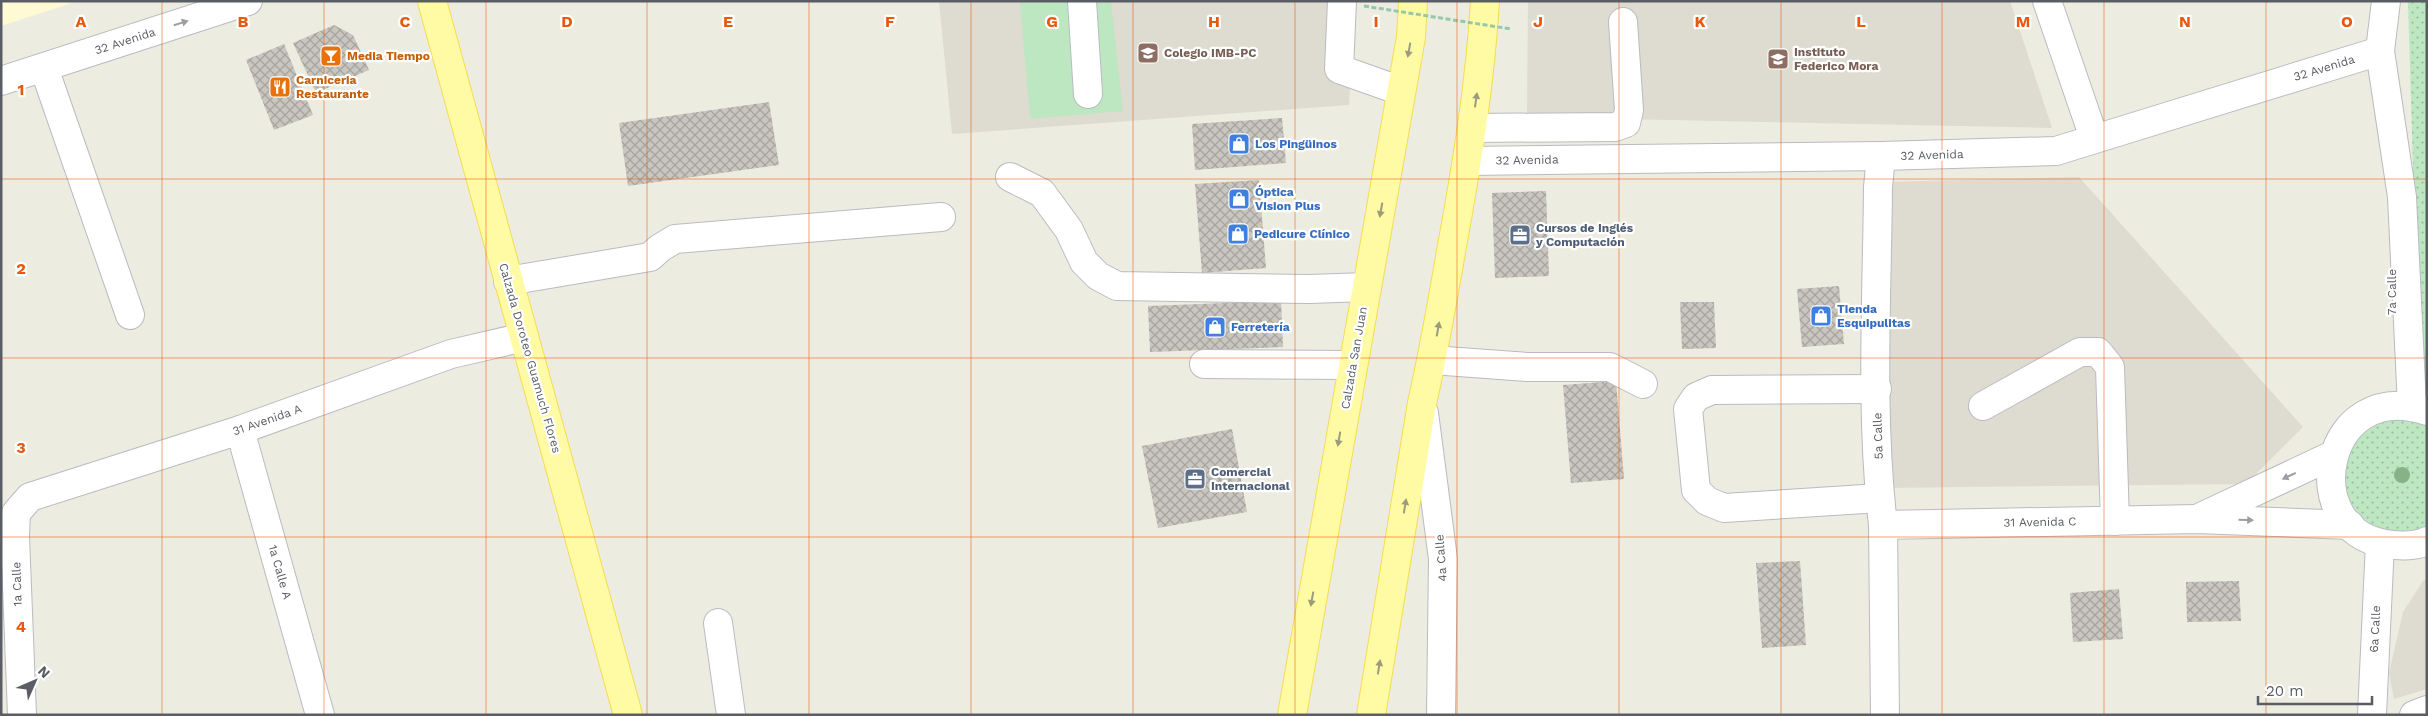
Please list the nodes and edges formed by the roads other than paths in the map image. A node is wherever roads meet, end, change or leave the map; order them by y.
1 (248, 1) edge
2 (432, 1) edge
3 (1082, 1) edge
4 (1413, 1) edge
5 (1485, 1) edge
6 (2047, 1) edge
7 (2386, 1) edge
8 (1353, 4) edge
9 (1623, 22) dead end
10 (2380, 51) junction
11 (44, 68) junction
12 (1, 82) edge
13 (1401, 92) junction
14 (1088, 94) dead end
15 (1472, 128) junction
16 (2094, 138) junction
17 (1881, 156) junction
18 (1467, 161) junction
19 (1010, 177) dead end
20 (941, 217) dead end
21 (508, 281) junction
22 (1367, 287) junction
23 (130, 315) dead end
24 (524, 337) junction
25 (1432, 360) junction
26 (1204, 364) dead end
27 (1352, 365) junction
28 (1643, 384) dead end
29 (1877, 389) junction
30 (1422, 403) junction
31 (1983, 406) dead end
32 (2410, 408) edge
33 (240, 430) junction
34 (2333, 455) junction
35 (1880, 498) junction
36 (16, 513) joint
37 (2198, 519) junction
38 (2115, 521) junction
39 (1883, 525) junction
40 (2350, 525) junction
41 (2427, 541) edge
42 (2380, 543) junction
43 (718, 624) dead end
44 (2427, 710) edge
45 (22, 715) edge
46 (320, 715) edge
47 (628, 715) edge
48 (731, 715) edge
49 (1292, 715) edge
50 (1371, 715) edge
51 (1441, 715) edge
52 (1885, 715) edge
53 (2372, 715) edge
54 (2414, 715) edge

11 -> 1 street, 32 Avenida
2 - 21 main road, Calzada Doroteo Guamuch Flores
3 - 14 street
4 -> 13 main road, Calzada San Juan
15 -> 5 main road
6 - 16 street
7 - 10 street, 7a Calle
8 - 13 street
9 - 15 street
10 - 16 street, 32 Avenida
10 - 32 street, 7a Calle
11 - 12 street, 32 Avenida
11 - 23 street
13 -> 22 main road, Calzada San Juan
15 - 18 main road
16 - 17 street, 32 Avenida
17 - 18 street, 32 Avenida
17 - 29 street, 5a Calle
25 -> 18 main road
19 - 22 street
20 - 21 street
21 - 24 main road, Calzada Doroteo Guamuch Flores
22 - 27 main road, Calzada San Juan
24 - 33 street, 31 Avenida A
24 - 47 main road, Calzada Doroteo Guamuch Flores
25 - 28 street
25 - 30 main road
26 - 27 street
27 -> 49 main road, Calzada San Juan
29 - 35 street, 5a Calle
29 - 35 street
50 -> 30 main road
30 - 51 street, 4a Calle
31 - 38 street
32 - 34 street
33 - 36 street, 31 Avenida A
33 - 46 street, 1a Calle A
34 -> 37 street, 31 Avenida C
34 - 40 street
35 - 39 street, 5a Calle
36 - 45 street, 1a Calle
37 - 38 street, 31 Avenida C
37 -> 40 street, 31 Avenida C
38 - 39 street, 31 Avenida C
39 - 52 street, 5a Calle
40 - 42 street
41 - 42 street
42 - 53 street, 6a Calle
43 - 48 street
44 - 54 street

